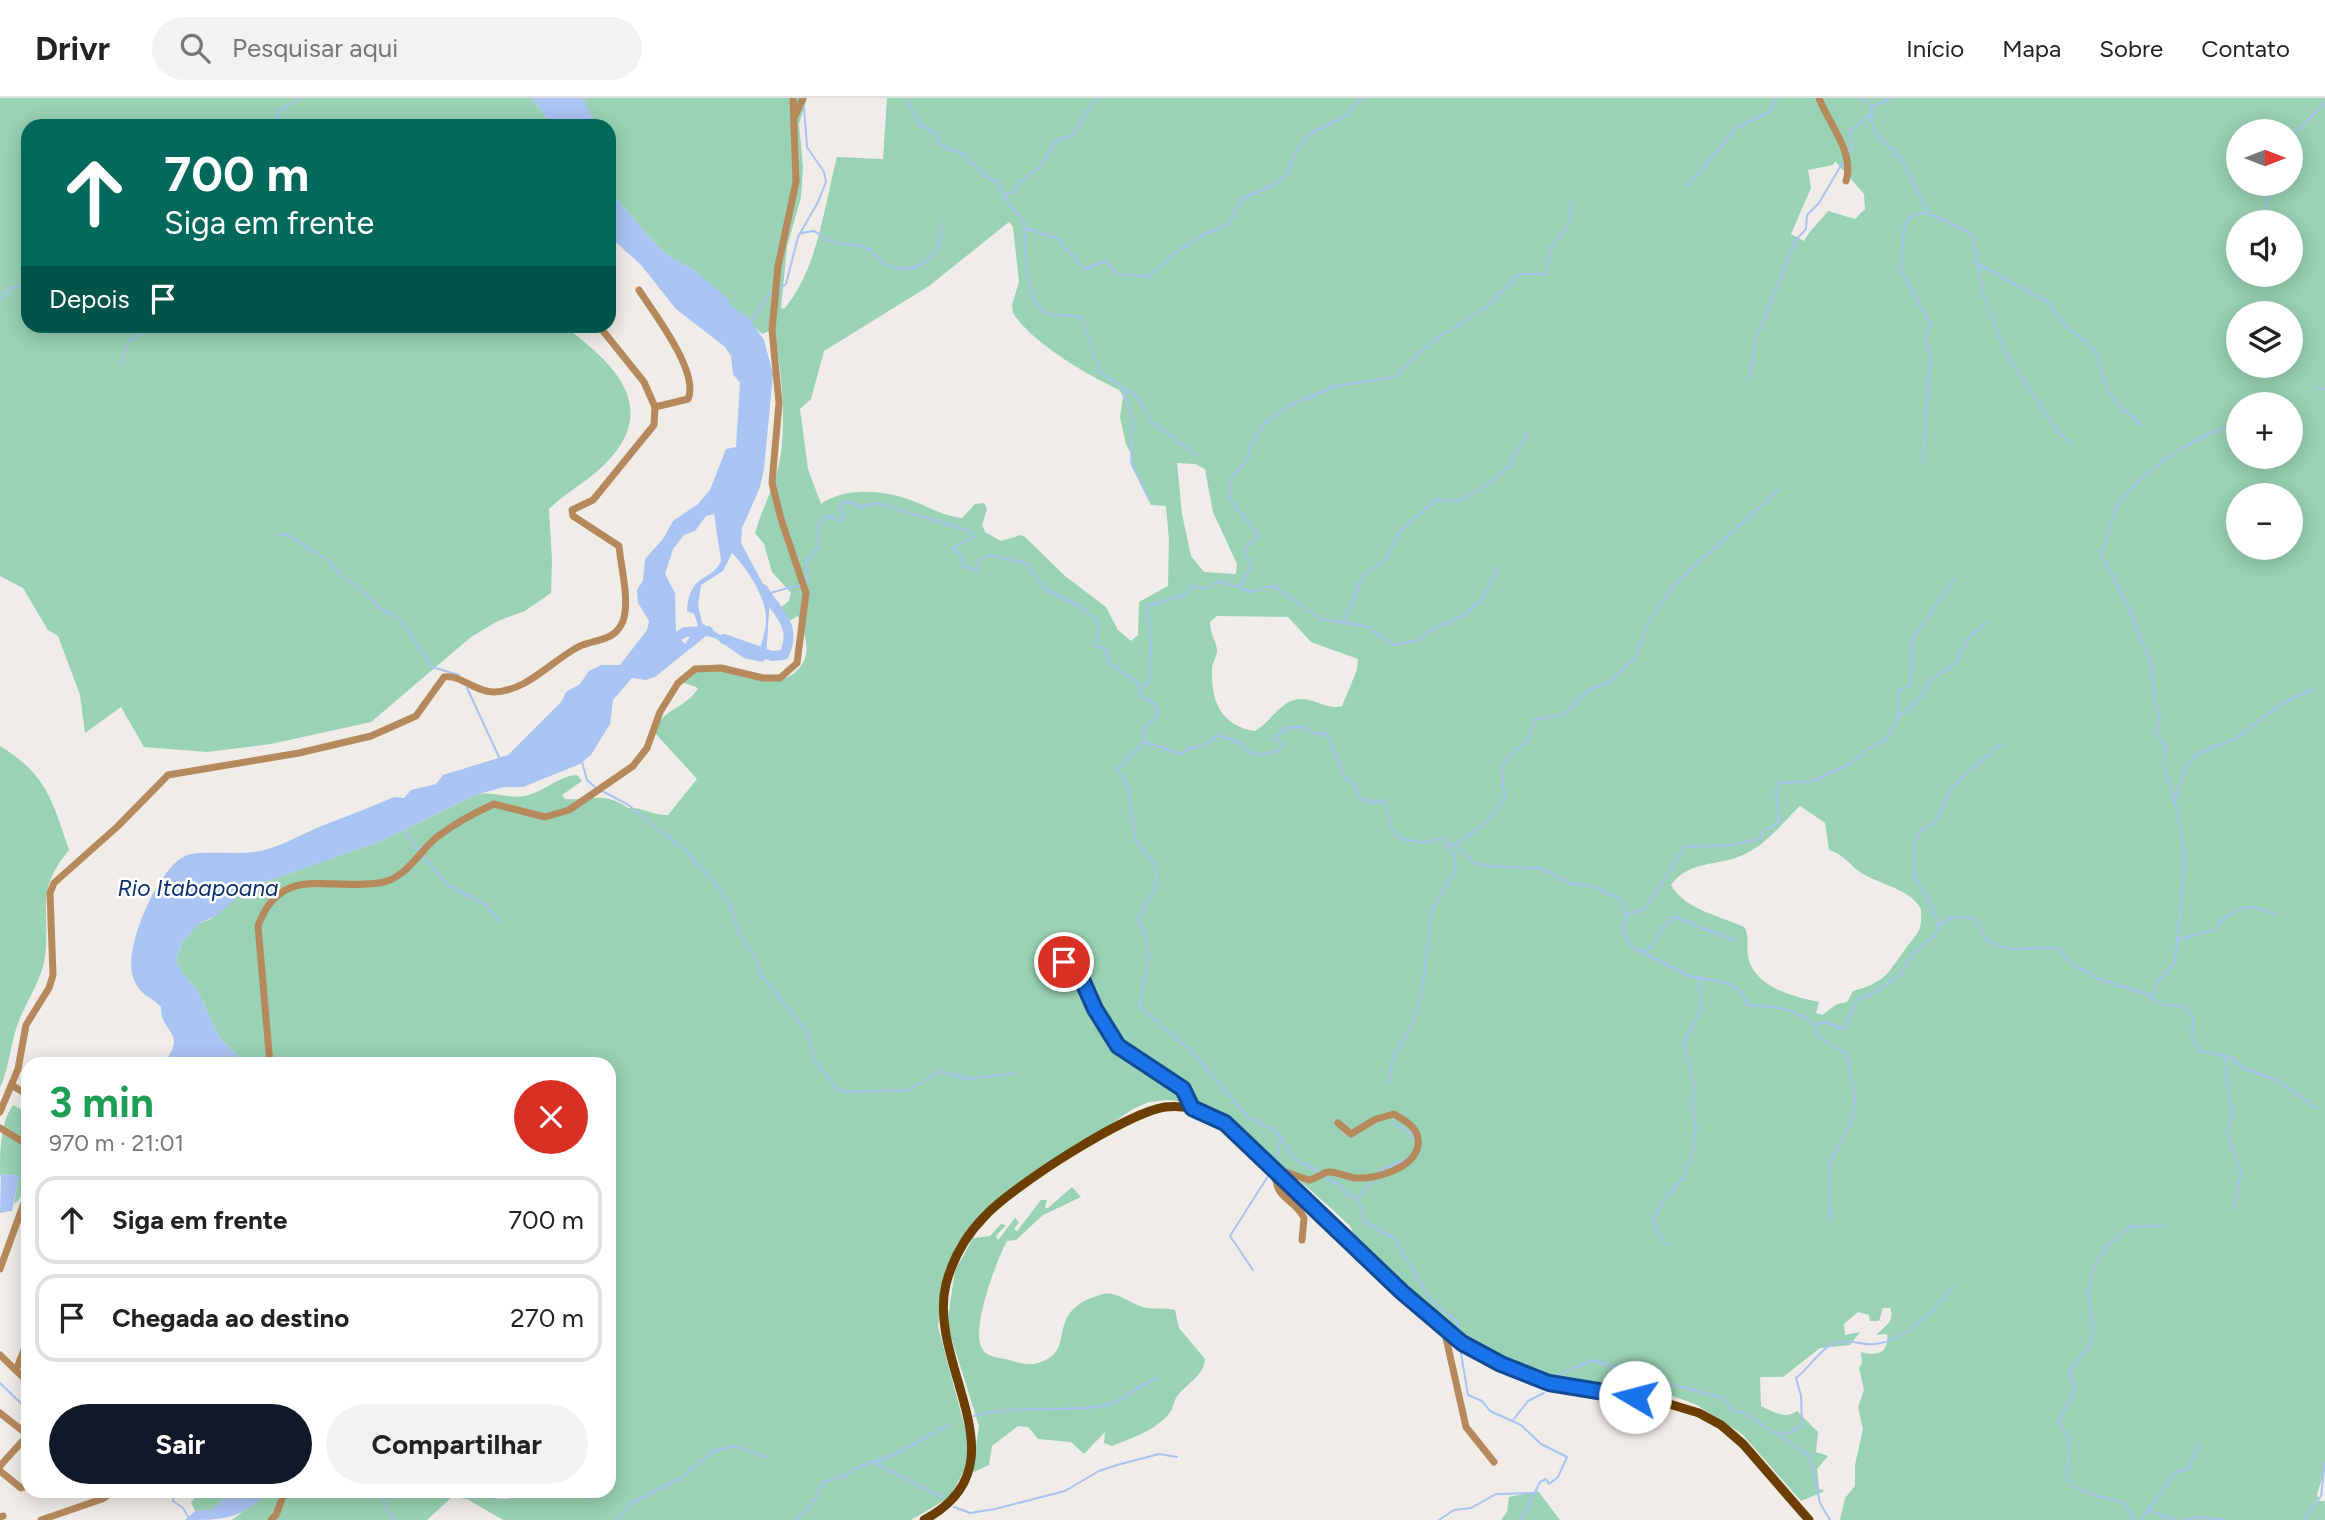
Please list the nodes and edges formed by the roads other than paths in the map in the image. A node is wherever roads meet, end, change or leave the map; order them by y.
1 (793, 98) edge
2 (803, 98) edge
3 (1819, 98) edge
4 (794, 120) junction
5 (1846, 181) dead end
6 (639, 289) dead end
7 (605, 333) edge
8 (655, 407) junction
9 (1064, 962) dead end
10 (269, 1057) edge
11 (13, 1086) junction
12 (21, 1091) edge
13 (1192, 1108) junction
14 (0, 1111) edge
15 (1338, 1123) dead end
16 (0, 1128) edge
17 (21, 1141) edge
18 (1276, 1169) junction
19 (21, 1211) edge
20 (1302, 1240) dead end
21 (0, 1269) edge
22 (1444, 1329) junction
23 (0, 1354) edge
24 (21, 1358) edge
25 (16, 1370) junction
26 (21, 1375) edge
27 (0, 1413) edge
28 (21, 1430) edge
29 (21, 1443) edge
30 (1494, 1462) dead end
31 (0, 1466) edge
32 (0, 1471) edge
33 (21, 1485) edge
34 (104, 1498) edge
35 (282, 1498) edge
36 (41, 1520) edge
37 (271, 1520) edge
38 (924, 1520) edge
39 (1809, 1520) edge

1 - 4 street
2 - 4 street
3 - 5 street
4 - 10 street
6 - 8 street
7 - 8 street
8 - 11 street
9 - 13 street
11 - 12 street
11 - 14 street
13 - 18 main road
13 - 38 main road
15 - 18 street
16 - 17 street
18 - 20 street
18 - 22 main road
19 - 21 street
22 - 30 street
22 - 39 main road
23 - 25 street
24 - 25 street
25 - 26 street
27 - 28 street
29 - 31 street
32 - 33 street
34 - 36 street
35 - 37 street

